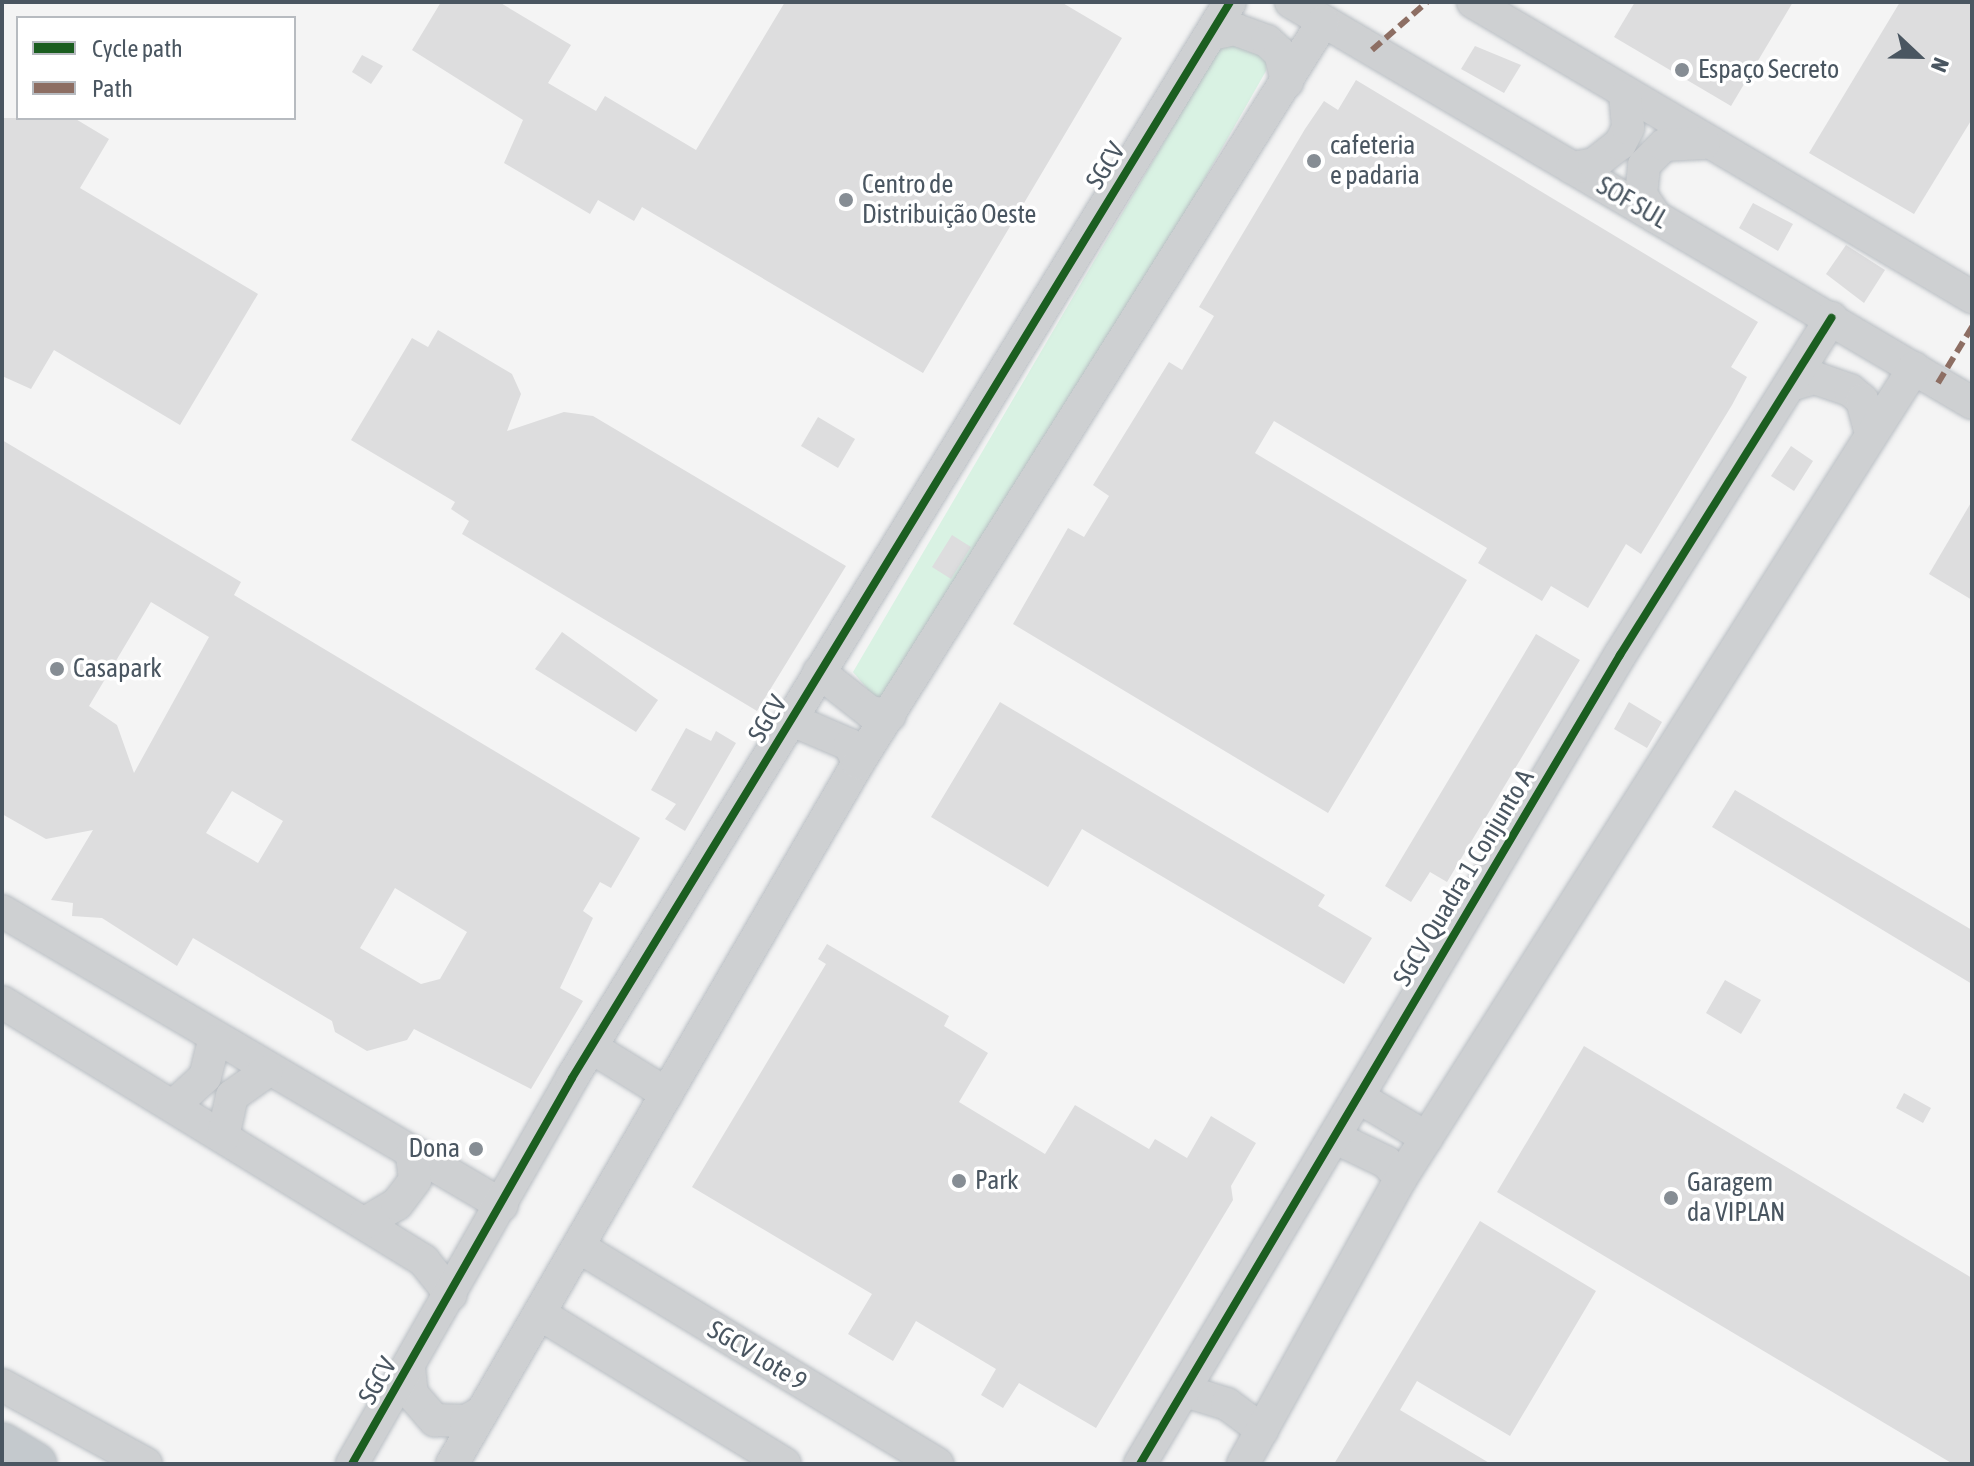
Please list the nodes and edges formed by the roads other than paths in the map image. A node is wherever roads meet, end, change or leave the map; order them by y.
1 (1230, 2) edge
2 (1291, 2) edge
3 (1473, 2) edge
4 (1323, 22) junction
5 (1211, 34) junction
6 (1287, 82) junction
7 (1625, 96) junction
8 (1704, 143) junction
9 (1572, 168) junction
10 (1656, 217) junction
11 (1972, 297) edge
12 (1831, 318) junction
13 (1914, 368) junction
14 (1790, 385) junction
15 (1972, 403) edge
16 (1871, 434) junction
17 (819, 672) junction
18 (890, 715) junction
19 (792, 720) junction
20 (858, 763) junction
21 (2, 911) edge
22 (2, 1002) edge
23 (214, 1041) junction
24 (591, 1047) junction
25 (266, 1072) junction
26 (667, 1094) junction
27 (1358, 1097) junction
28 (173, 1106) junction
29 (223, 1137) junction
30 (1334, 1137) junction
31 (1427, 1138) junction
32 (412, 1154) junction
33 (1401, 1178) junction
34 (502, 1205) junction
35 (365, 1223) junction
36 (579, 1247) junction
37 (451, 1295) junction
38 (540, 1314) junction
39 (409, 1367) junction
40 (2, 1385) edge
41 (1185, 1391) junction
42 (480, 1413) junction
43 (1262, 1430) junction
44 (2, 1444) edge
45 (35, 1464) edge
46 (146, 1464) edge
47 (352, 1464) edge
48 (452, 1464) edge
49 (785, 1464) edge
50 (937, 1464) edge
51 (1140, 1464) edge
52 (1243, 1464) edge

1 - 5 street, SGCV
2 - 4 street, SOF SUL
3 - 7 street
4 - 6 street
4 - 9 street, SOF SUL
5 - 6 street
5 - 17 street, SGCV
6 - 18 street
7 - 8 street
7 - 9 street
8 - 10 street
8 - 11 street
9 - 10 street, SOF SUL
10 - 12 street, SOF SUL
12 - 13 street, SOF SUL
12 - 14 street, SGCV Quadra 1 Conjunto A
13 - 15 street, SOF SUL
13 - 16 street
14 - 16 street
14 - 27 street, SGCV Quadra 1 Conjunto A
16 - 31 street
17 - 18 street
17 - 19 street, SGCV
18 - 20 street
19 - 20 street
19 - 24 street, SGCV
20 - 26 street
21 - 23 street
22 - 28 street
23 - 25 street
23 - 28 street
24 - 26 street
24 - 34 street, SGCV
25 - 29 street
25 - 32 street
26 - 36 street
27 - 30 street, SGCV Quadra 1 Conjunto A
27 - 31 street
28 - 29 street
29 - 35 street
30 - 33 street
30 - 41 street, SGCV Quadra 1 Conjunto A
31 - 33 street
32 - 34 street
32 - 35 street
33 - 43 street
34 - 37 street, SGCV
35 - 37 street
36 - 38 street
36 - 50 street, SGCV Lote 9
37 - 39 street, SGCV
38 - 42 street
38 - 49 street
39 - 42 street
39 - 47 street, SGCV
40 - 46 street
41 - 43 street
41 - 51 street, SGCV Quadra 1 Conjunto A
42 - 48 street
43 - 52 street
44 - 45 highway

